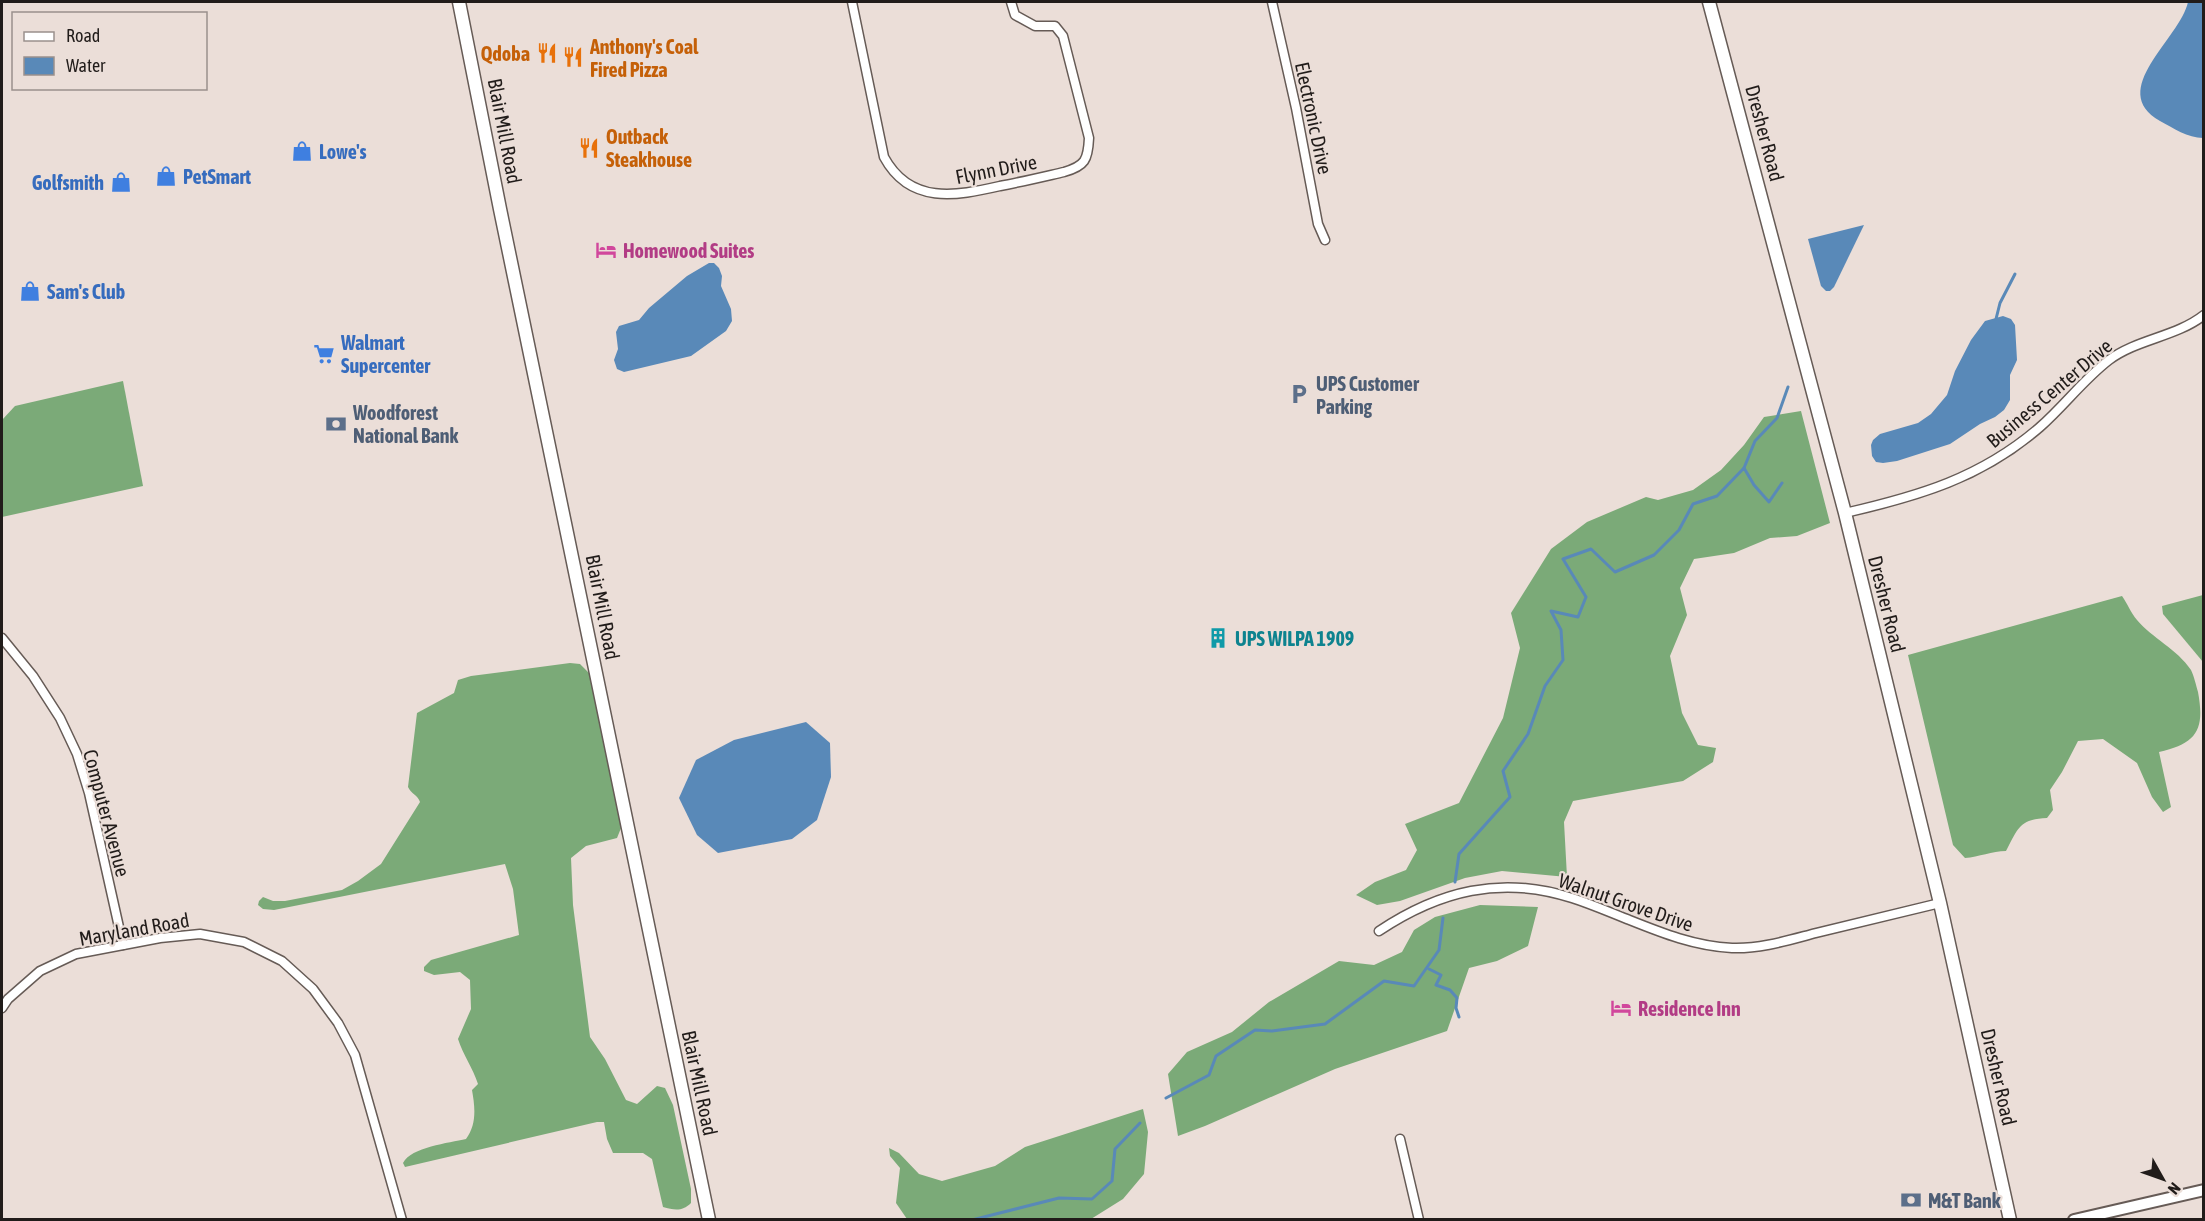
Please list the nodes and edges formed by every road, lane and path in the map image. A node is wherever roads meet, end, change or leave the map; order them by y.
1 (459, 2) edge
2 (852, 2) edge
3 (1011, 2) edge
4 (1272, 2) edge
5 (1709, 2) edge
6 (1326, 240) dead end
7 (2204, 315) edge
8 (1845, 513) junction
9 (2, 638) edge
10 (1940, 903) junction
11 (1378, 931) dead end
12 (123, 945) junction
13 (2, 1008) edge
14 (1400, 1139) dead end
15 (2204, 1190) edge
16 (402, 1220) edge
17 (709, 1220) edge
18 (1419, 1220) edge
19 (2010, 1220) edge
20 (2074, 1220) edge

1 - 17 main road, Blair Mill Road
2 - 3 street, Flynn Drive
4 - 6 street, Electronic Drive
5 - 8 main road, Dresher Road
7 - 8 street, Business Center Drive
8 - 10 main road, Dresher Road
9 - 12 street, Computer Avenue
10 - 11 street, Walnut Grove Drive
10 - 19 main road, Dresher Road
12 - 13 street, Maryland Road
12 - 16 street, Maryland Road
14 - 18 street
15 - 20 street

